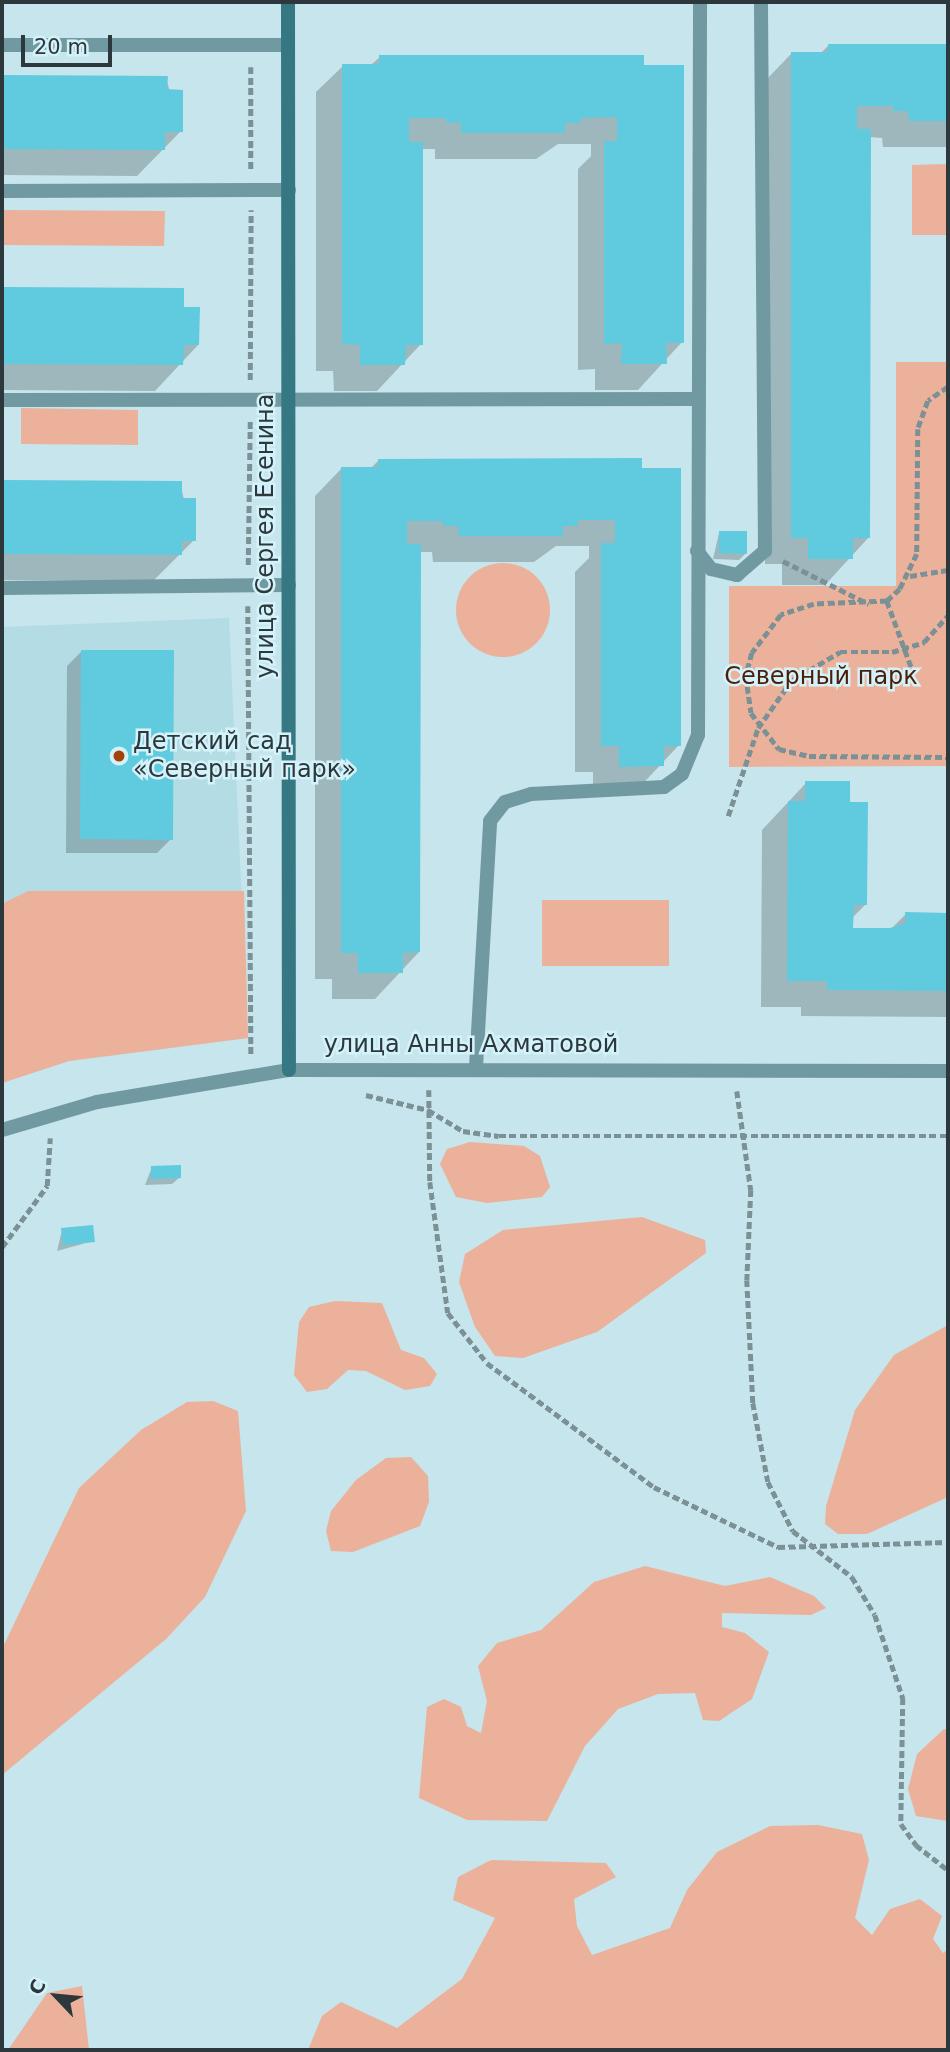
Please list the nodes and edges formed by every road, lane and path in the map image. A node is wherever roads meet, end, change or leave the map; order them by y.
1 (288, 2) edge
2 (699, 2) edge
3 (761, 2) edge
4 (2, 45) edge
5 (251, 45) junction
6 (288, 45) junction
7 (251, 190) junction
8 (289, 190) junction
9 (2, 191) edge
10 (948, 387) edge
11 (698, 399) junction
12 (2, 400) edge
13 (250, 401) junction
14 (289, 401) junction
15 (697, 551) junction
16 (765, 551) junction
17 (948, 570) edge
18 (909, 576) junction
19 (248, 586) junction
20 (289, 586) junction
21 (2, 587) edge
22 (887, 601) junction
23 (870, 604) junction
24 (948, 615) edge
25 (905, 650) junction
26 (912, 669) dead end
27 (758, 728) junction
28 (948, 757) edge
29 (728, 816) dead end
30 (734, 1066) junction
31 (430, 1068) junction
32 (476, 1068) junction
33 (289, 1070) junction
34 (948, 1070) edge
35 (251, 1075) junction
36 (350, 1093) dead end
37 (428, 1110) junction
38 (46, 1117) junction
39 (2, 1130) edge
40 (948, 1136) edge
41 (744, 1138) junction
42 (2, 1247) edge
43 (948, 1542) edge
44 (817, 1549) junction
45 (948, 1870) edge

1 - 6 street, улица Сергея Есенина
2 - 11 street
3 - 16 street
4 - 5 street
5 - 6 street
5 - 7 path
6 - 8 street, улица Сергея Есенина
7 - 8 street
7 - 9 street
7 - 13 path
8 - 14 street, улица Сергея Есенина
10 - 18 path
11 - 14 street
11 - 15 street
12 - 13 street
13 - 14 street
13 - 19 path
14 - 20 street, улица Сергея Есенина
15 - 16 street
15 - 32 street
16 - 23 path
17 - 18 path
18 - 22 path
19 - 20 street
19 - 21 street
19 - 35 path
20 - 33 street, улица Сергея Есенина
22 - 23 path
22 - 25 path
23 - 27 path
24 - 25 path
25 - 26 path
25 - 27 path
27 - 28 path
27 - 29 path
30 - 32 street, улица Анны Ахматовой
30 - 34 street, улица Анны Ахматовой
30 - 41 path
31 - 32 street, улица Анны Ахматовой
31 - 33 street, улица Анны Ахматовой
31 - 37 path
33 - 35 street, улица Анны Ахматовой
35 - 38 street, улица Анны Ахматовой
36 - 37 path
37 - 41 path
37 - 44 path
38 - 39 street, улица Анны Ахматовой
38 - 42 path
40 - 41 path
41 - 44 path
43 - 44 path
44 - 45 path

